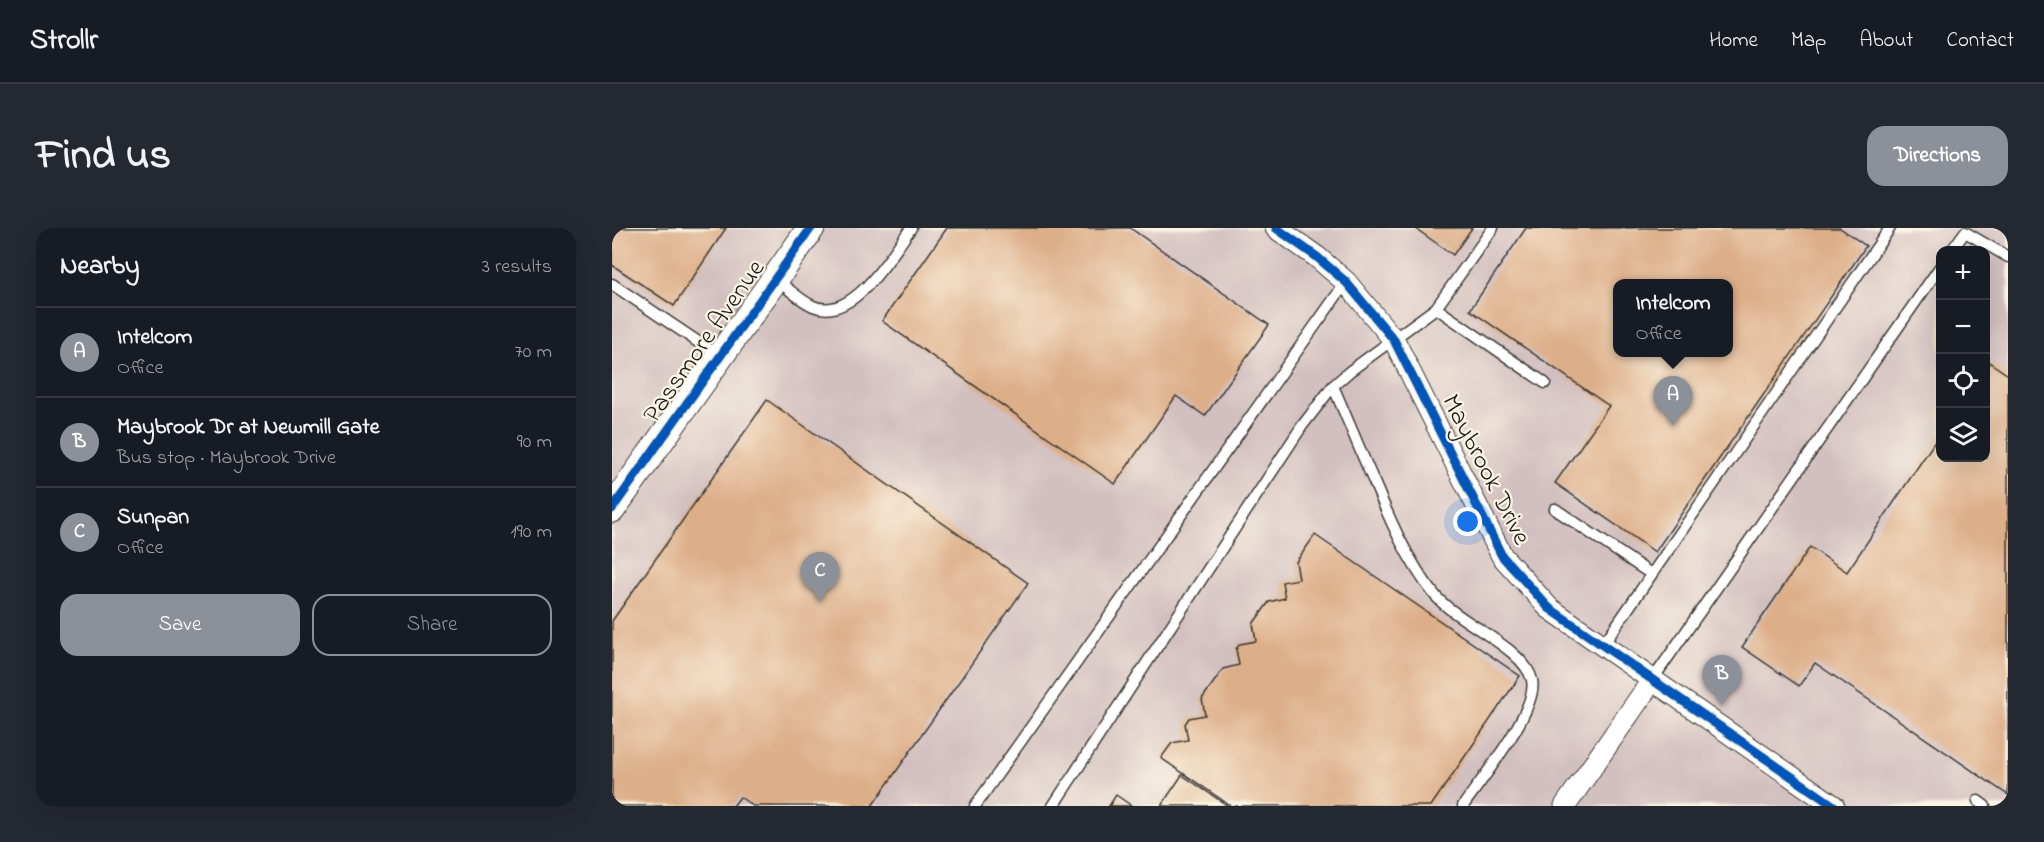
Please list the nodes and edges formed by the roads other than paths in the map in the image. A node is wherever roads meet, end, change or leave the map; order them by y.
1 (911, 228) edge
2 (1276, 228) edge
3 (1493, 228) edge
4 (1890, 228) edge
5 (809, 229) edge
6 (1955, 246) edge
7 (1989, 246) edge
8 (1990, 247) edge
9 (2008, 257) edge
10 (1936, 274) edge
11 (775, 278) junction
12 (1346, 282) junction
13 (612, 284) edge
14 (1436, 308) junction
15 (1394, 339) junction
16 (720, 357) junction
17 (1545, 383) dead end
18 (1333, 386) junction
19 (612, 509) edge
20 (1555, 509) dead end
21 (1651, 573) junction
22 (1603, 645) junction
23 (1653, 679) junction
24 (975, 806) edge
25 (1053, 806) edge
26 (1463, 806) edge
27 (1566, 806) edge
28 (1834, 806) edge

1 - 11 lane
2 - 12 street, Maybrook Drive
3 - 14 lane
4 - 21 lane
5 - 11 street, Passmore Avenue
6 - 7 lane
8 - 9 lane
10 - 23 lane
11 - 16 street, Passmore Avenue
12 - 15 street, Maybrook Drive
12 - 24 lane
13 - 16 lane
14 - 15 lane
14 - 17 lane
15 - 18 lane
15 - 22 street, Maybrook Drive
16 - 19 street, Passmore Avenue
18 - 25 lane
18 - 26 lane
20 - 21 lane
21 - 22 lane
22 - 23 street, Maybrook Drive
23 - 27 street
23 - 28 street, Maybrook Drive

